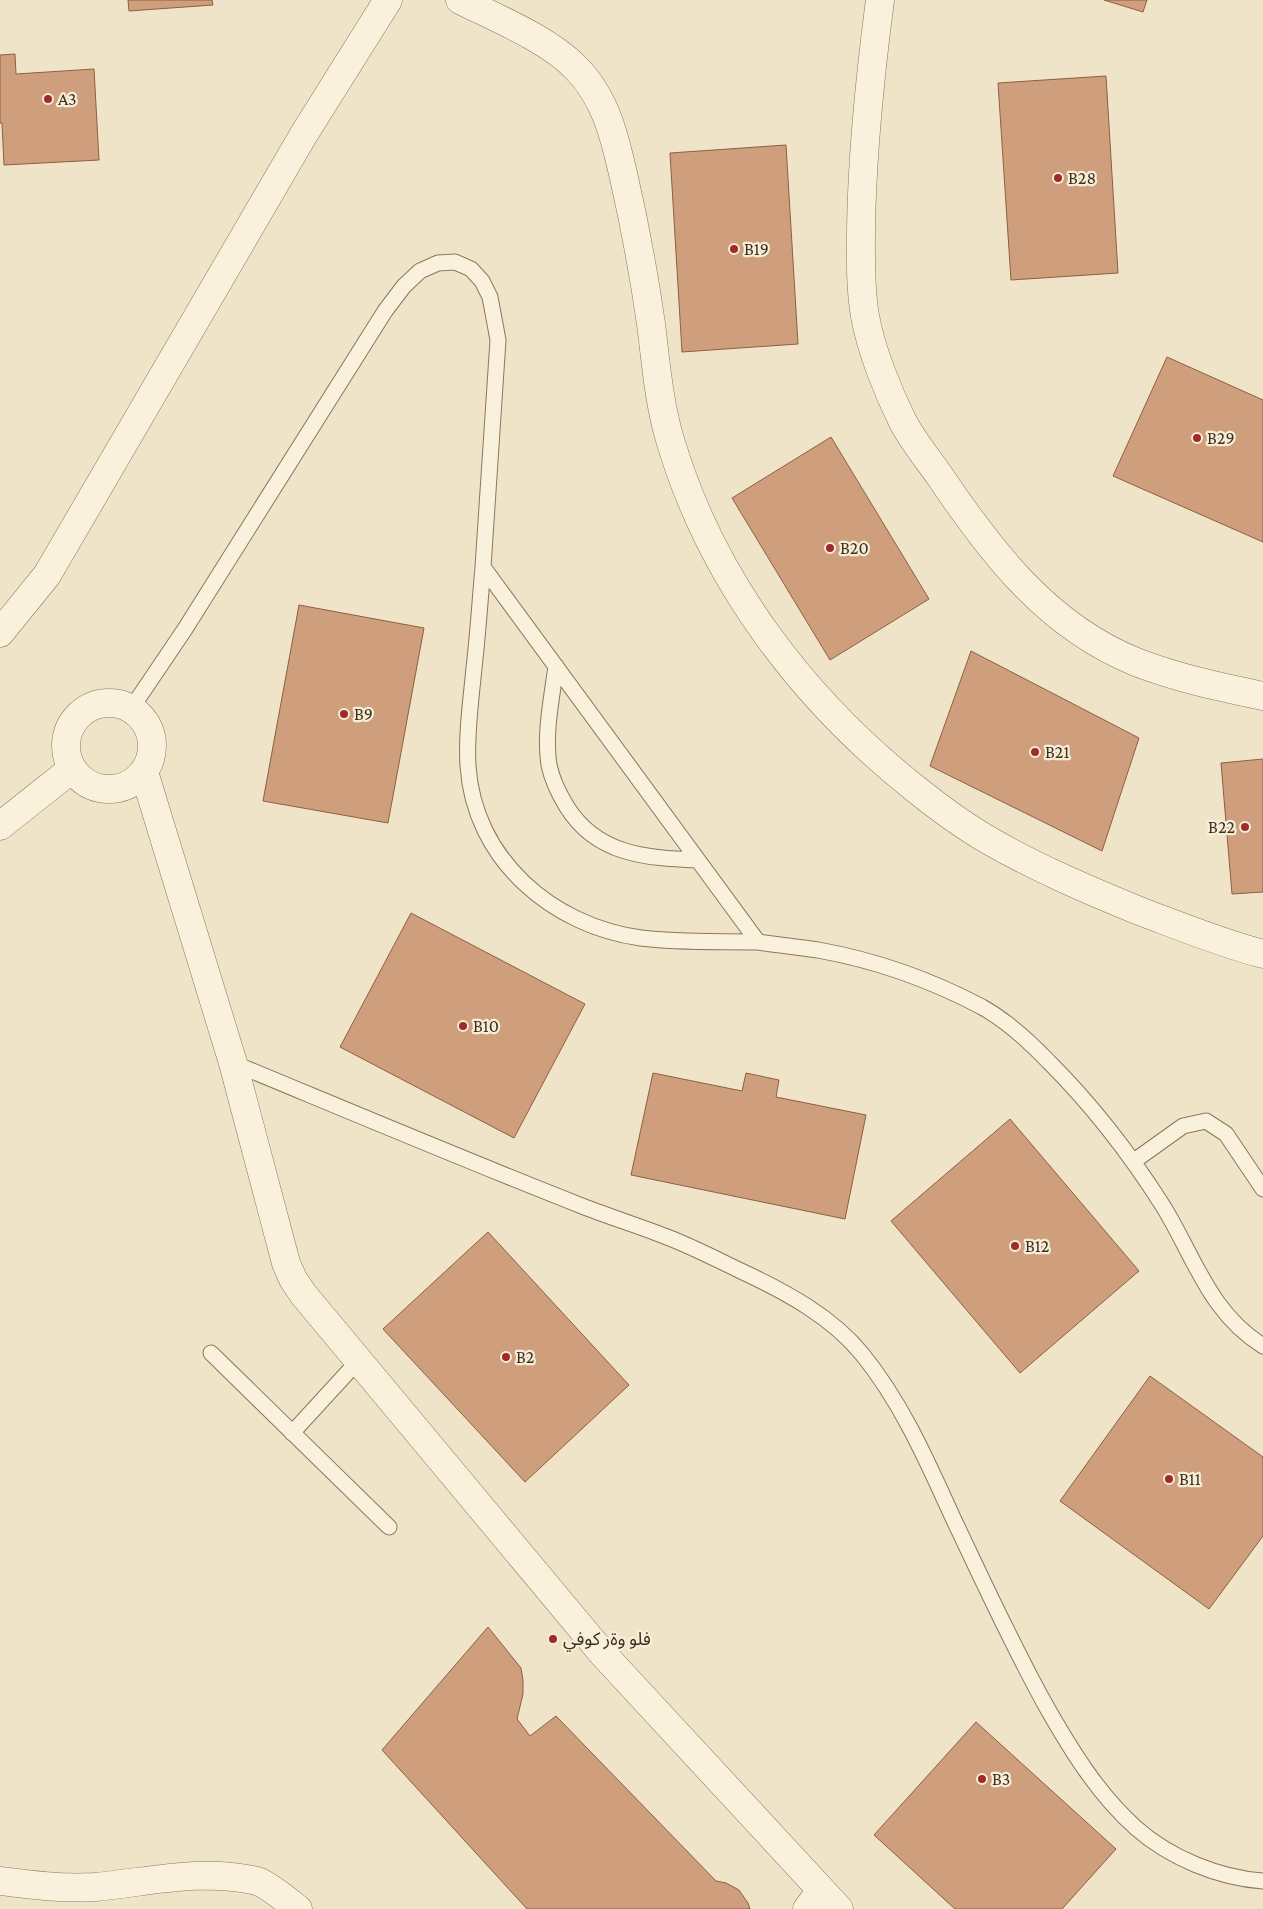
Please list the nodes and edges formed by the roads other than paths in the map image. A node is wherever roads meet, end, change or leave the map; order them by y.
1 (388, 0) edge
2 (460, 0) edge
3 (880, 0) edge
4 (483, 567) junction
5 (0, 633) edge
6 (556, 666) junction
7 (1263, 696) edge
8 (131, 709) junction
9 (72, 769) junction
10 (144, 772) junction
11 (0, 826) edge
12 (698, 860) junction
13 (758, 942) junction
14 (1263, 954) edge
15 (233, 1064) junction
16 (1134, 1161) junction
17 (1263, 1189) edge
18 (1263, 1346) edge
19 (211, 1353) dead end
20 (358, 1360) junction
21 (292, 1433) junction
22 (389, 1527) dead end
23 (0, 1881) edge
24 (1263, 1881) edge
25 (822, 1903) edge
26 (298, 1909) edge

1 - 5 street
2 - 14 street
3 - 7 street
4 - 6 lane
4 - 8 lane
4 - 13 lane
6 - 12 lane
6 - 12 lane
8 - 9 street
8 - 10 street
9 - 10 street
9 - 11 street
10 - 15 street
12 - 13 lane
13 - 16 lane
15 - 20 street
15 - 24 lane
16 - 17 lane
16 - 18 lane
19 - 21 lane
20 - 21 lane
20 - 25 street
21 - 22 lane
23 - 26 street

